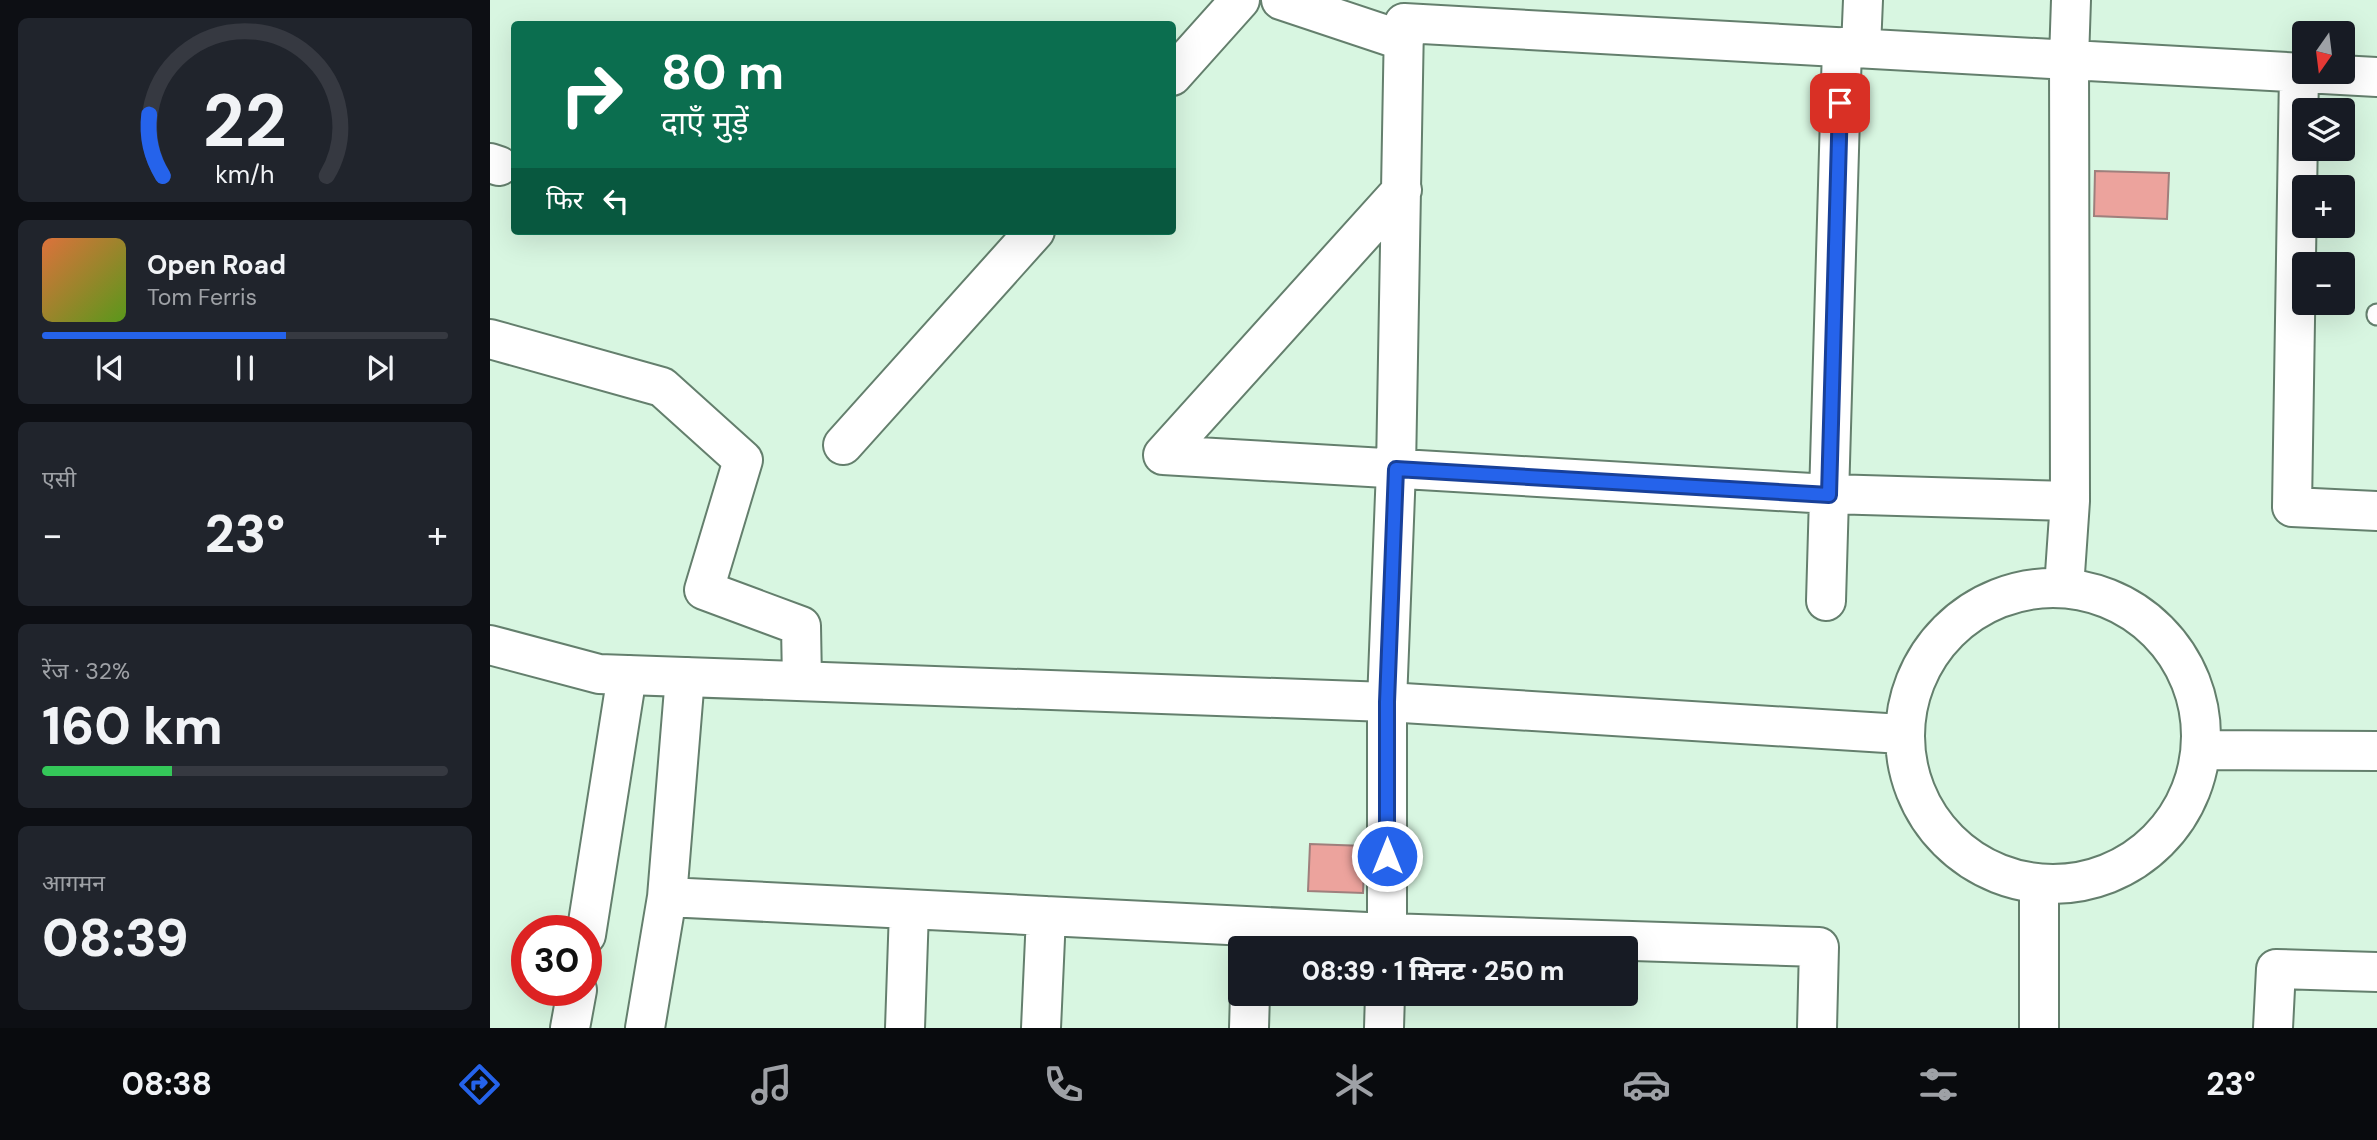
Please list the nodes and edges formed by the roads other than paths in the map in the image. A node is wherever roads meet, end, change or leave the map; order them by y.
1 (1240, 0) edge
2 (1281, 0) edge
3 (1536, 0) edge
4 (1863, 0) edge
5 (2071, 0) edge
6 (1404, 21) edge
7 (1512, 29) junction
8 (1851, 48) junction
9 (2069, 59) junction
10 (1176, 72) edge
11 (2292, 72) edge
12 (2356, 76) edge
13 (2377, 77) edge
14 (2299, 84) edge
15 (1402, 190) junction
16 (1031, 235) edge
17 (490, 339) edge
18 (843, 445) dead end
19 (1396, 469) junction
20 (1829, 495) junction
21 (2070, 501) junction
22 (2377, 511) edge
23 (2064, 588) junction
24 (1826, 601) dead end
25 (490, 645) edge
26 (626, 674) junction
27 (685, 677) junction
28 (802, 681) junction
29 (1387, 702) junction
30 (1902, 734) junction
31 (2204, 750) junction
32 (2377, 751) edge
33 (2039, 886) junction
34 (667, 898) junction
35 (909, 909) junction
36 (589, 915) edge
37 (1045, 916) junction
38 (1242, 936) edge
39 (1387, 936) edge
40 (1638, 944) edge
41 (2377, 972) edge
42 (574, 1006) edge
43 (1250, 1006) edge
44 (1385, 1006) edge
45 (570, 1028) edge
46 (645, 1028) edge
47 (905, 1028) edge
48 (1041, 1028) edge
49 (1249, 1028) edge
50 (1384, 1028) edge
51 (1817, 1028) edge
52 (2039, 1028) edge
53 (2273, 1028) edge

1 - 10 street
2 - 6 street
3 - 7 street
4 - 8 street
5 - 9 street
6 - 7 street
6 - 15 street
7 - 8 street
8 - 9 street
8 - 20 street
9 - 11 street
9 - 21 street
12 - 13 street
14 - 22 street
15 - 19 street
15 - 19 street
16 - 18 street
17 - 28 street
19 - 20 street
19 - 29 street
20 - 21 street
20 - 24 street
21 - 23 street
23 - 30 street
23 - 31 street
25 - 26 street
26 - 27 street
26 - 36 street
27 - 28 street
27 - 34 street
28 - 29 street
29 - 30 street
29 - 39 street
30 - 33 street
31 - 32 street
31 - 33 street
33 - 52 street
34 - 35 street
34 - 46 street
35 - 37 street
35 - 47 street
37 - 38 street
37 - 48 street
40 - 51 street
41 - 53 street
42 - 45 street
43 - 49 street
44 - 50 street

